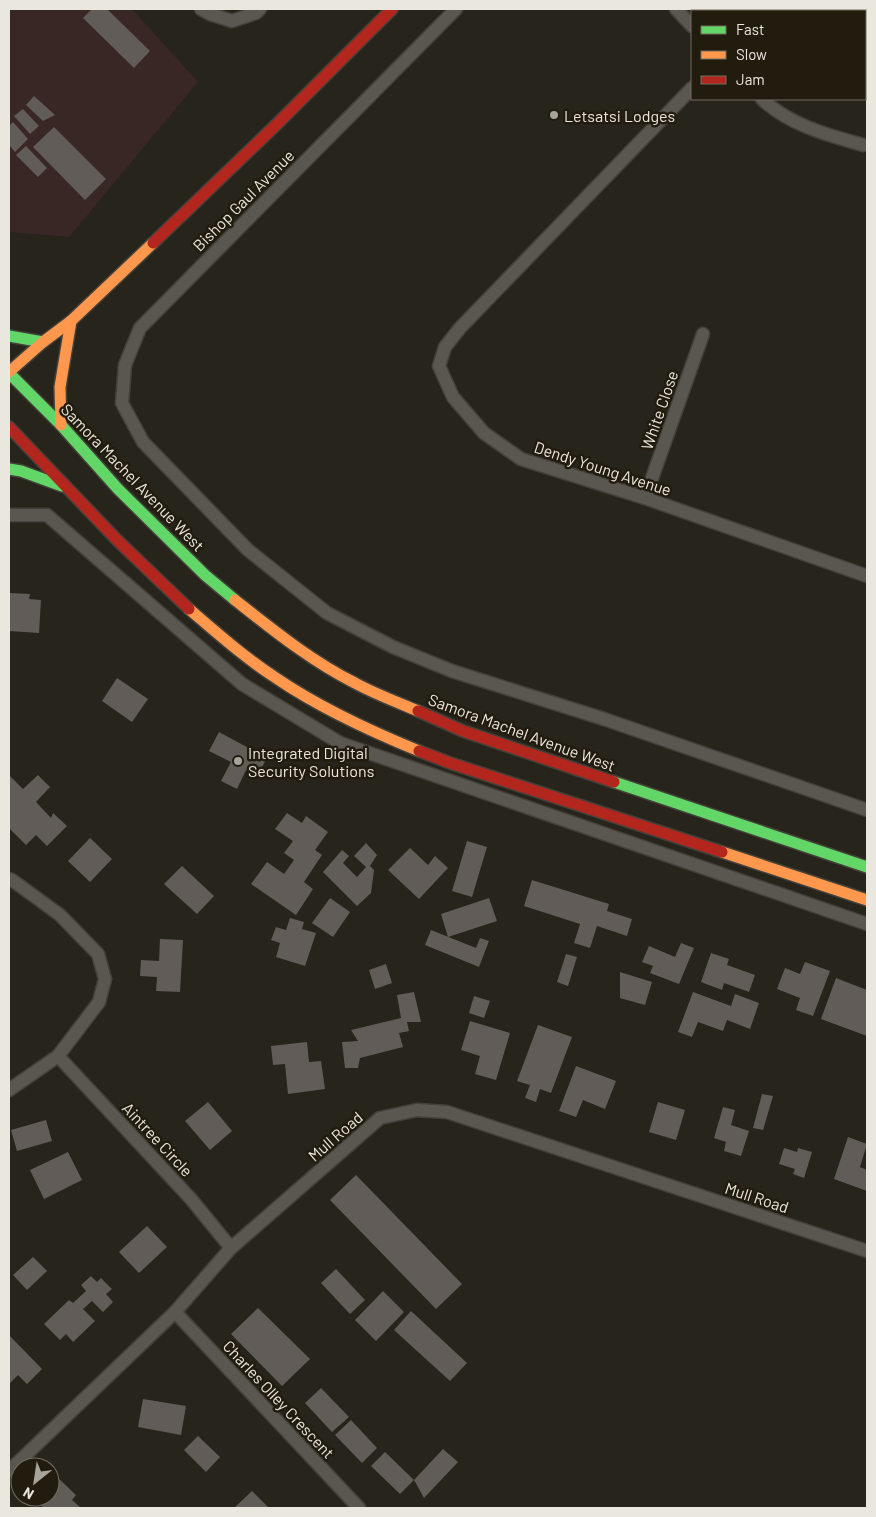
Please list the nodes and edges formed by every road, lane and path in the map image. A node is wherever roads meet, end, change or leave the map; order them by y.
1 (201, 9) edge
2 (260, 9) edge
3 (392, 9) edge
4 (456, 9) edge
5 (676, 9) edge
6 (691, 25) edge
7 (691, 89) edge
8 (763, 100) edge
9 (863, 145) dead end
10 (71, 321) junction
11 (703, 334) dead end
12 (9, 336) edge
13 (43, 342) junction
14 (9, 373) edge
15 (61, 425) junction
16 (9, 427) edge
17 (143, 442) joint
18 (9, 470) edge
19 (65, 487) junction
20 (646, 498) junction
21 (9, 515) edge
22 (867, 576) edge
23 (867, 810) edge
24 (867, 867) edge
25 (9, 879) edge
26 (867, 900) edge
27 (867, 924) edge
28 (58, 1056) junction
29 (9, 1090) edge
30 (231, 1248) junction
31 (867, 1251) edge
32 (175, 1312) junction
33 (9, 1471) edge
34 (359, 1508) edge

1 - 2 street
3 - 10 main road, Bishop Gaul Avenue
4 - 17 street, Bishop Gaul Avenue
5 - 6 street
7 - 20 street, Dendy Young Avenue
8 - 9 street
10 - 13 main road, Bishop Gaul Avenue
10 - 15 main road
11 - 20 street, White Close
12 - 13 main road
13 - 14 main road, Bishop Gaul Avenue
14 - 15 main road, Samora Machel Avenue West
15 - 24 main road, Samora Machel Avenue West
16 - 19 main road
17 - 23 street, Samora Machel Avenue West
18 - 19 main road
19 - 26 main road
20 - 22 street, Dendy Young Avenue
21 - 27 street
25 - 28 street
28 - 29 street
28 - 30 street, Aintree Circle
30 - 31 street, Mull Road
30 - 32 street, Mull Road
32 - 33 street, Mull Road
32 - 34 street, Charles Olley Crescent

